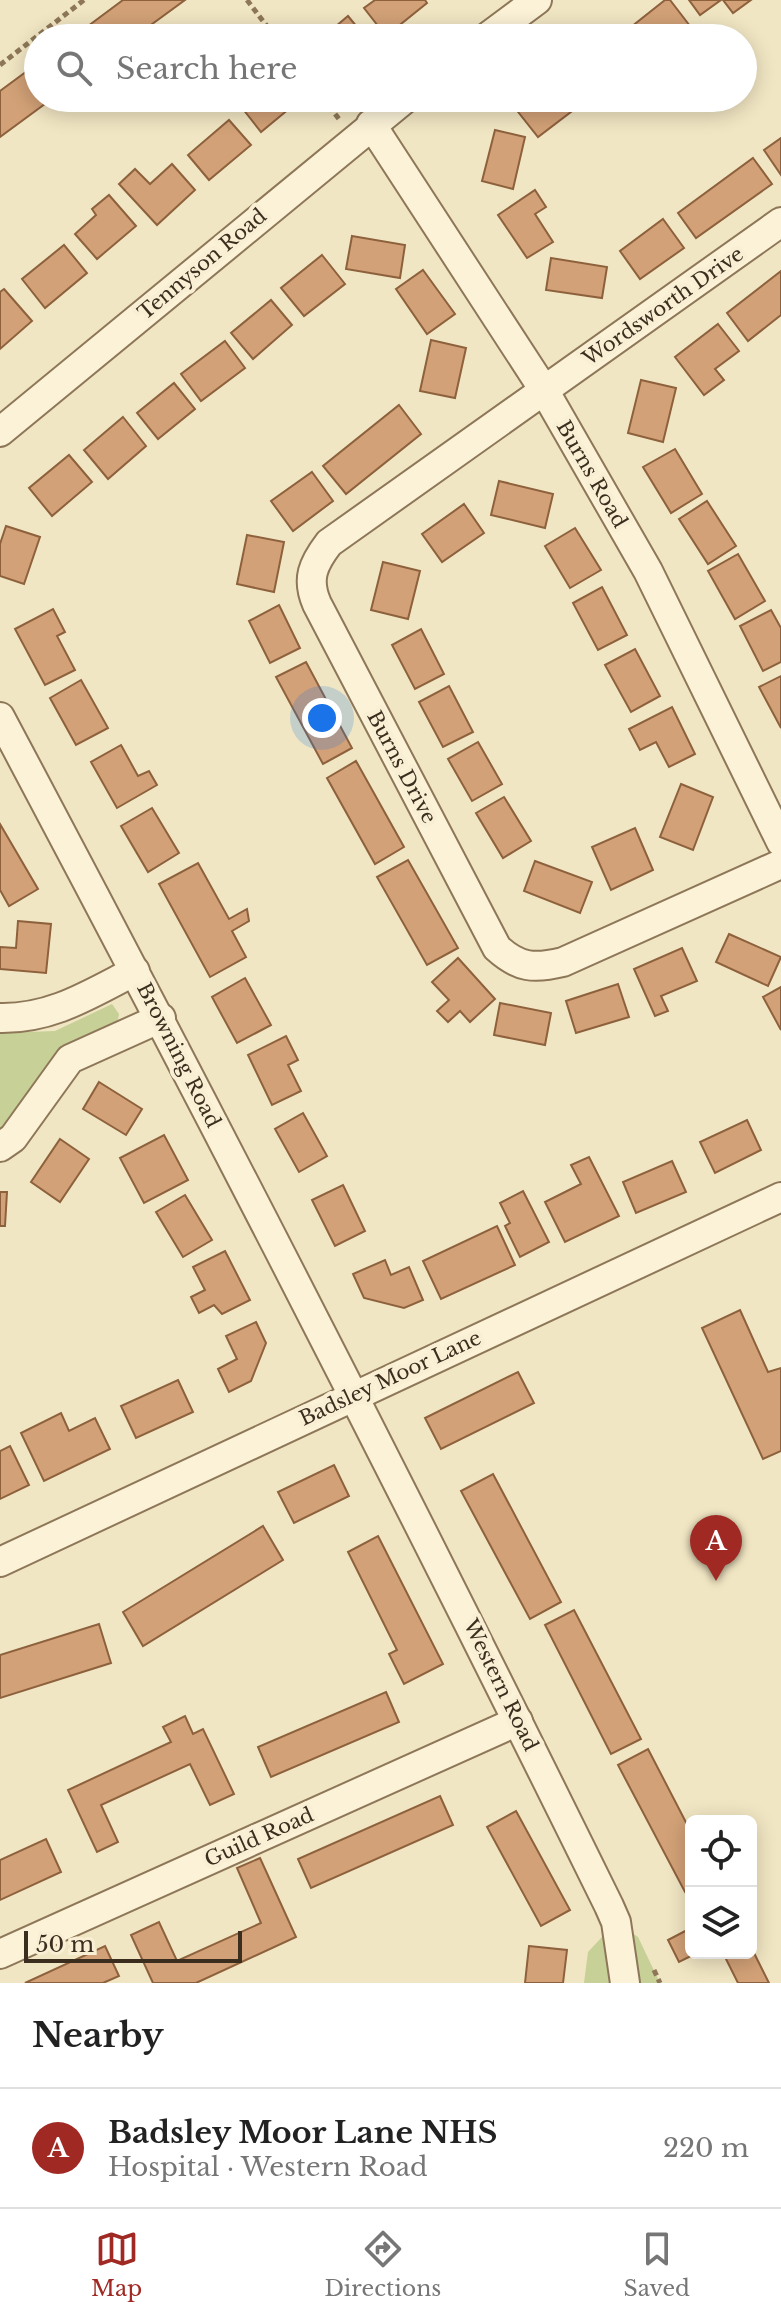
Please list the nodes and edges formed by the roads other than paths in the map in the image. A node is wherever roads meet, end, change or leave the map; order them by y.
1 (537, 0) edge
2 (505, 24) edge
3 (387, 112) edge
4 (371, 124) junction
5 (781, 222) edge
6 (544, 390) junction
7 (0, 432) edge
8 (0, 717) edge
9 (781, 842) edge
10 (781, 864) edge
11 (135, 971) junction
12 (0, 1018) edge
13 (161, 1018) junction
14 (0, 1147) edge
15 (781, 1197) edge
16 (352, 1395) junction
17 (0, 1562) edge
18 (518, 1721) junction
19 (0, 1954) edge
20 (625, 1983) edge

1 - 2 street
3 - 4 street, Tennyson Road
4 - 6 street, Burns Road
4 - 7 street, Tennyson Road
5 - 6 street, Wordsworth Drive
6 - 9 street, Burns Road
6 - 10 street, Burns Drive
8 - 11 street, Browning Road
11 - 12 street
11 - 13 street, Browning Road
13 - 14 street
13 - 16 street, Browning Road
15 - 16 street, Badsley Moor Lane
16 - 17 street, Badsley Moor Lane
16 - 18 street, Western Road
18 - 19 street, Guild Road
18 - 20 street, Western Road

